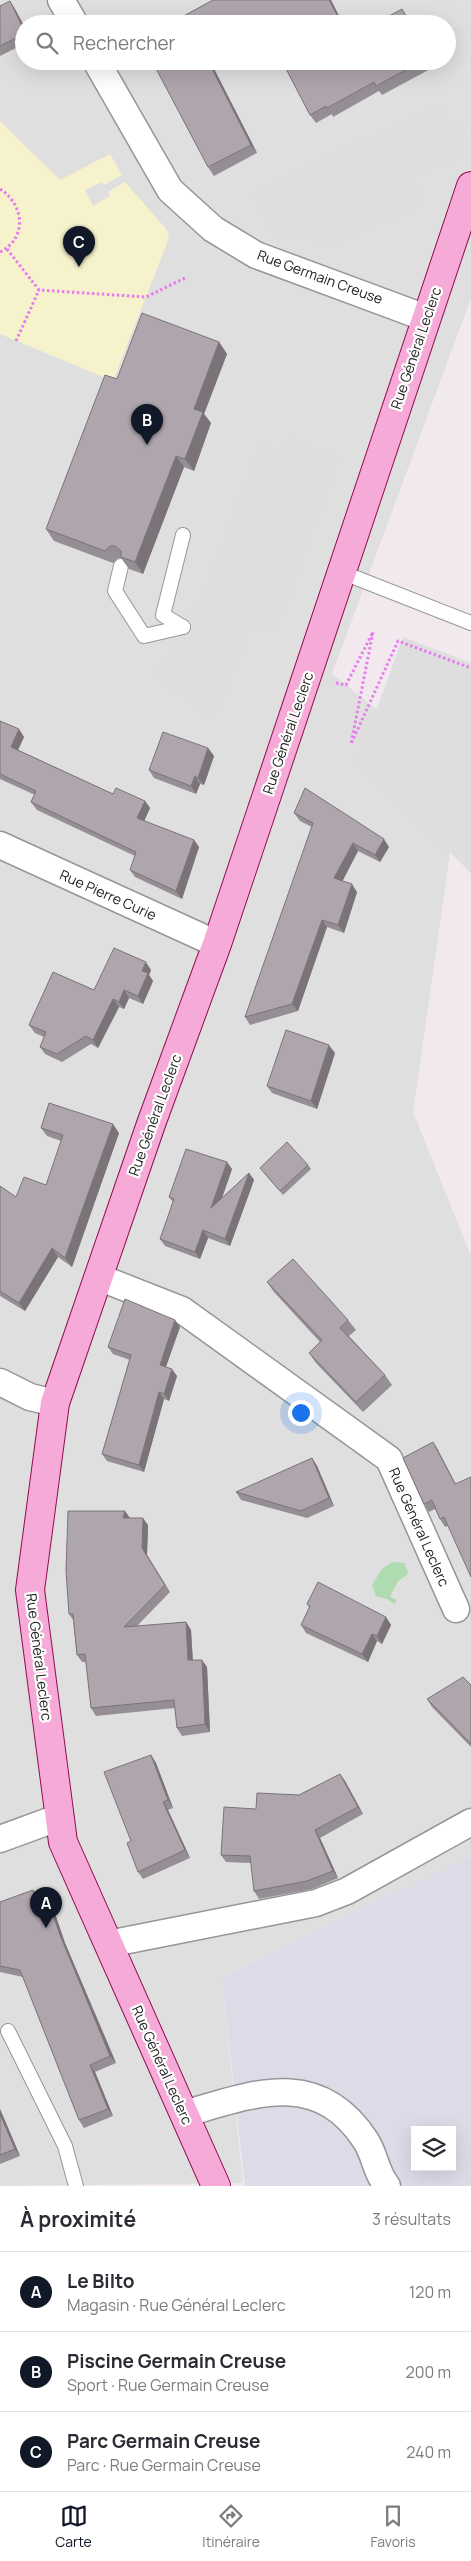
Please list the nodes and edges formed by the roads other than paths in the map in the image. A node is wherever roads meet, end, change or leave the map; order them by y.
1 (61, 0) edge
2 (70, 15) edge
3 (101, 70) edge
4 (471, 186) edge
5 (426, 318) junction
6 (183, 535) dead end
7 (122, 566) edge
8 (341, 572) junction
9 (471, 623) edge
10 (0, 845) edge
11 (217, 944) junction
12 (98, 1277) junction
13 (0, 1382) edge
14 (55, 1403) junction
15 (456, 1609) dead end
16 (60, 1817) junction
17 (471, 1822) edge
18 (0, 1839) edge
19 (108, 1944) junction
20 (8, 2031) dead end
21 (184, 2114) junction
22 (76, 2186) edge
23 (216, 2186) edge
24 (387, 2186) edge

1 - 2 street
3 - 5 street, Rue Germain Creuse
4 - 5 main road, Rue Général Leclerc
5 - 8 main road, Rue Général Leclerc
6 - 7 lane
8 - 9 lane
8 - 11 main road, Rue Général Leclerc
10 - 11 street, Rue Pierre Curie
11 - 12 main road, Rue Général Leclerc
12 - 14 main road, Rue Général Leclerc
12 - 15 street, Rue Général Leclerc
13 - 14 street
14 - 16 main road, Rue Général Leclerc
16 - 18 street
16 - 19 main road, Rue Général Leclerc
17 - 19 street
19 - 21 main road, Rue Général Leclerc
20 - 22 lane
21 - 23 main road, Rue Général Leclerc
21 - 24 street

